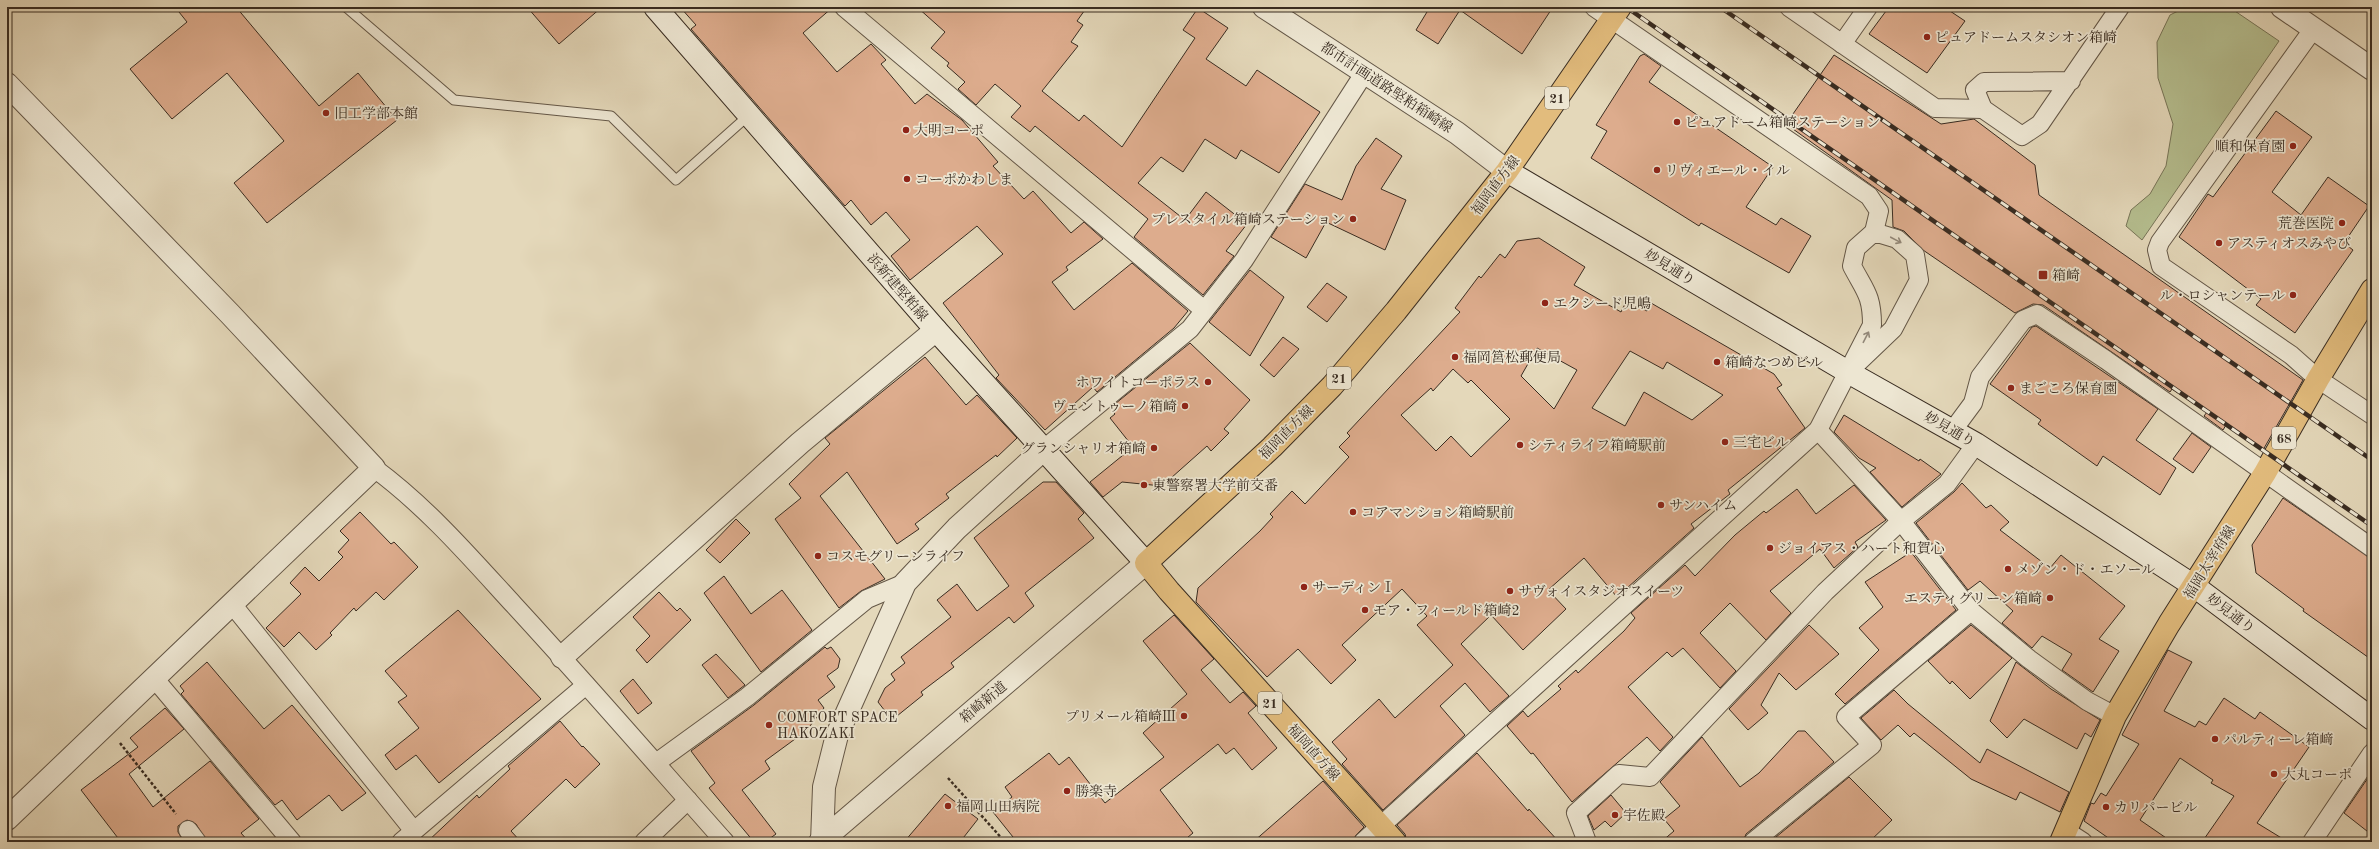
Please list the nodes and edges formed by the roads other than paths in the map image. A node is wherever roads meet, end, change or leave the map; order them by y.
1 (346, 7) edge
2 (656, 7) edge
3 (844, 7) edge
4 (1264, 7) edge
5 (1789, 7) edge
6 (1868, 7) edge
7 (2120, 7) edge
8 (2282, 7) edge
9 (1609, 11) edge
10 (2314, 28) junction
11 (1842, 44) junction
12 (2372, 69) edge
13 (1366, 72) junction
14 (2071, 81) junction
15 (7, 84) edge
16 (1983, 109) junction
17 (749, 115) junction
18 (1507, 171) junction
19 (1874, 232) junction
20 (2372, 290) edge
21 (1204, 310) junction
22 (936, 330) junction
23 (1848, 372) junction
24 (2318, 379) junction
25 (2372, 415) edge
26 (1818, 430) junction
27 (1953, 430) junction
28 (1976, 444) junction
29 (1044, 448) junction
30 (374, 468) junction
31 (2265, 473) junction
32 (1901, 521) junction
33 (2372, 548) edge
34 (1146, 563) junction
35 (905, 583) junction
36 (2194, 586) junction
37 (232, 604) junction
38 (1971, 611) junction
39 (562, 657) junction
40 (154, 678) junction
41 (586, 685) junction
42 (2115, 716) junction
43 (2372, 719) edge
44 (2372, 753) edge
45 (656, 763) junction
46 (688, 800) junction
47 (7, 819) edge
48 (1388, 834) edge
49 (408, 837) edge
50 (2070, 838) edge
51 (822, 841) edge
52 (292, 842) edge
53 (644, 842) edge
54 (725, 842) edge
55 (1363, 842) edge
56 (1587, 842) edge
57 (1753, 842) edge
58 (2312, 842) edge

1 - 17 lane
2 - 17 street, 浜新建堅粕線
3 - 21 street
4 - 13 street, 都市計画道路堅粕箱崎線
5 - 11 street
6 - 11 street
7 - 14 street
8 - 10 street
9 - 18 main road, 福岡直方線 / 21
9 - 19 street
10 - 12 street
10 - 24 street
11 - 16 street
13 - 18 street, 都市計画道路堅粕箱崎線
13 - 21 street
14 - 16 street
14 - 16 street
15 - 30 street
17 - 22 street, 浜新建堅粕線
18 - 23 street, 妙見通り
18 - 34 main road, 福岡直方線 / 21
23 -> 19 street
19 -> 23 street
20 - 24 main road, 福岡太宰府線 / 68
21 - 29 street
22 - 29 street, 浜新建堅粕線
22 - 39 street
23 - 26 street
23 - 27 street, 妙見通り
24 - 25 street
24 - 31 main road, 福岡太宰府線 / 68
26 - 32 street
26 - 48 street
27 - 28 street, 妙見通り
27 - 31 street
28 - 32 street
28 - 36 street, 妙見通り
29 - 34 street, 浜新建堅粕線
29 - 35 street
30 - 37 street
30 - 39 street
31 - 33 street
31 - 36 main road, 福岡太宰府線 / 68
32 - 38 street
32 - 56 street
34 - 48 main road, 福岡直方線 / 21
34 - 51 street, 箱崎新道 / 21
35 - 45 street
35 - 51 street
36 - 42 main road, 福岡太宰府線 / 68
36 - 43 street, 妙見通り
37 - 40 street
37 - 49 street
38 - 42 street
38 - 57 street
39 - 41 street
40 - 47 street
40 - 52 street
41 - 45 street
41 - 49 street
42 - 50 main road, 福岡太宰府線 / 68
44 - 58 street
45 - 46 street
46 - 53 street
46 - 54 street
48 - 55 street

